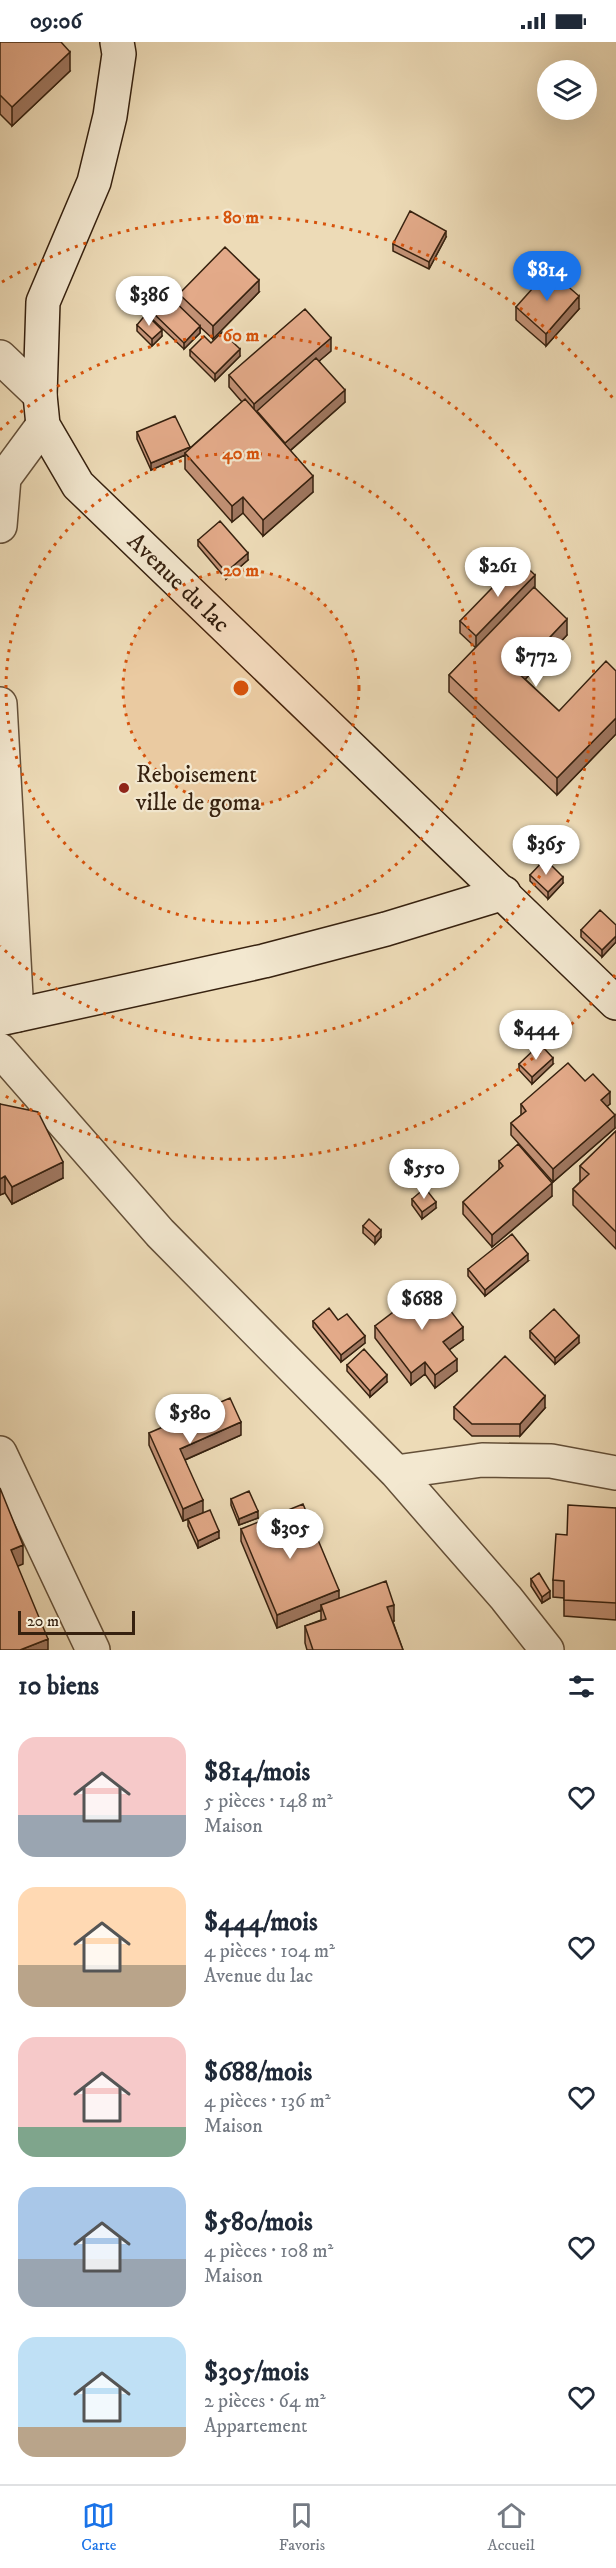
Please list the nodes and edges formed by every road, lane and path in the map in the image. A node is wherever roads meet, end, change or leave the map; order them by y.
1 (117, 42) edge
2 (0, 357) edge
3 (41, 410) junction
4 (0, 526) edge
5 (0, 704) edge
6 (504, 892) junction
7 (616, 1003) edge
8 (9, 1017) edge
9 (0, 1050) edge
10 (0, 1454) edge
11 (396, 1472) junction
12 (616, 1473) edge
13 (93, 1650) edge
14 (547, 1650) edge

1 - 3 street
2 - 3 street, Avenue du lac
3 - 4 street
3 - 6 street, Avenue du lac
5 - 8 street
6 - 7 street, Avenue du lac
6 - 8 street
9 - 11 street
10 - 13 street
11 - 12 street
11 - 14 street

